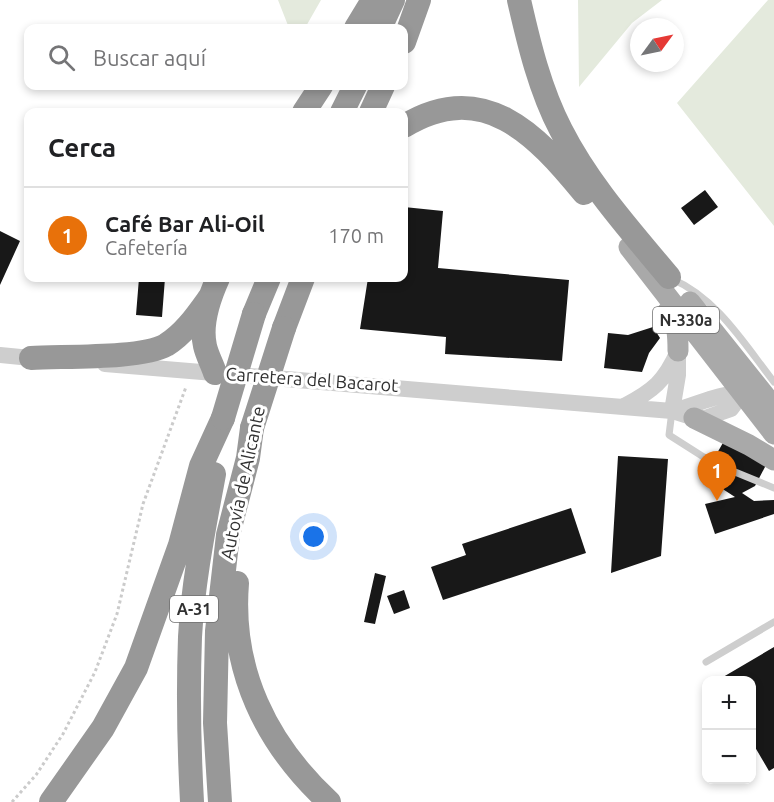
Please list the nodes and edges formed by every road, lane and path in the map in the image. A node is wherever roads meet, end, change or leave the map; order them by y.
1 (373, 0) edge
2 (393, 0) edge
3 (419, 0) edge
4 (519, 0) edge
5 (359, 24) edge
6 (382, 24) edge
7 (408, 31) edge
8 (318, 90) edge
9 (353, 90) edge
10 (381, 90) edge
11 (307, 108) edge
12 (344, 108) edge
13 (373, 108) edge
14 (408, 124) edge
15 (629, 247) junction
16 (267, 282) edge
17 (301, 282) edge
18 (675, 284) junction
19 (214, 287) edge
20 (678, 351) junction
21 (0, 355) edge
22 (31, 358) junction
23 (204, 372) junction
24 (774, 382) edge
25 (742, 393) junction
26 (623, 407) junction
27 (774, 407) edge
28 (672, 411) junction
29 (223, 418) junction
30 (694, 418) junction
31 (774, 421) edge
32 (774, 434) edge
33 (774, 460) edge
34 (243, 477) junction
35 (774, 488) edge
36 (774, 622) edge
37 (706, 662) dead end
38 (12, 802) edge
39 (51, 802) edge
40 (192, 802) edge
41 (220, 802) edge
42 (329, 802) edge

1 - 5 highway
2 - 6 highway
3 - 7 highway
4 - 18 highway
8 - 11 highway
9 - 12 highway
10 - 13 highway
14 - 15 highway
15 - 20 main road
15 - 25 main road, N-330a
16 - 29 highway, Autovía de Alicante / A-31, bridge
17 - 34 highway, Autovía de Alicante / A-31, bridge
18 - 24 lane
18 - 25 main road
18 - 27 main road, N-330a
19 - 22 highway
19 - 23 highway
20 - 26 street
20 - 28 street
21 - 22 street, Carretera del Bacarot
22 - 23 street, Carretera del Bacarot
23 - 26 street, Carretera del Bacarot
23 - 38 path
25 - 28 street, Carretera del Bacarot
25 - 30 street, Carretera del Bacarot
25 - 31 main road
25 - 32 main road, N-330a
26 - 28 street, Carretera del Bacarot
28 - 30 street, Carretera del Bacarot
28 - 35 lane
29 - 39 highway
29 - 40 highway, Autovía de Alicante / A-31
30 - 33 main road
34 - 41 highway, Autovía de Alicante / A-31
34 - 42 highway
36 - 37 lane

